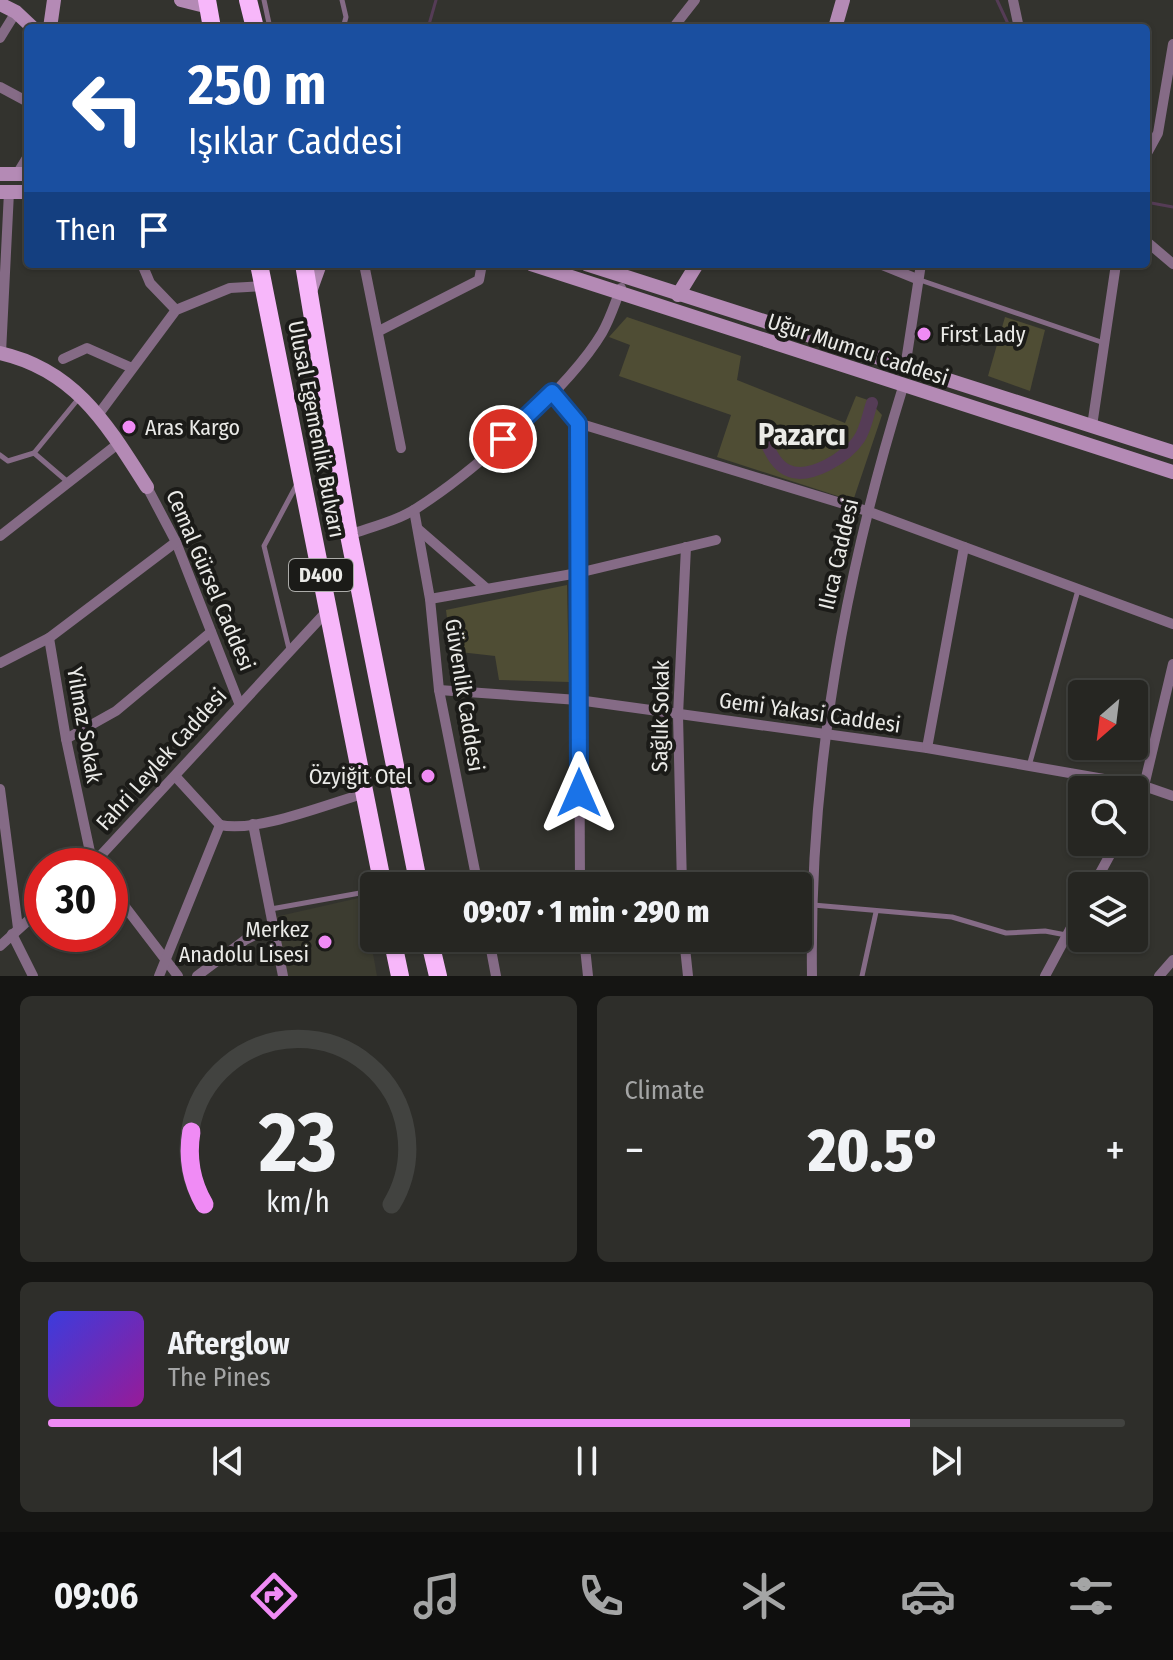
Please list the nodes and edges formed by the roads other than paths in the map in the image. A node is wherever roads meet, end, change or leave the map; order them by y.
1 (54, 0) edge
2 (181, 0) edge
3 (248, 0) edge
4 (264, 0) edge
5 (342, 0) edge
6 (695, 0) edge
7 (843, 0) edge
8 (1013, 0) edge
9 (0, 4) edge
10 (208, 4) edge
11 (16, 12) junction
12 (29, 24) edge
13 (51, 24) edge
14 (211, 24) edge
15 (254, 24) edge
16 (269, 24) edge
17 (344, 24) edge
18 (676, 24) edge
19 (836, 24) edge
20 (1018, 24) edge
21 (0, 38) edge
22 (1173, 44) edge
23 (0, 87) edge
24 (24, 100) edge
25 (1150, 144) edge
26 (0, 174) edge
27 (22, 174) edge
28 (4, 192) edge
29 (1150, 244) edge
30 (1173, 264) edge
31 (144, 268) edge
32 (260, 268) edge
33 (305, 268) edge
34 (319, 268) edge
35 (365, 268) edge
36 (481, 268) edge
37 (543, 268) edge
38 (608, 268) edge
39 (695, 268) edge
40 (890, 268) edge
41 (920, 268) edge
42 (1115, 268) edge
43 (625, 277) junction
44 (917, 279) junction
45 (264, 286) junction
46 (619, 294) junction
47 (678, 295) junction
48 (176, 310) junction
49 (312, 326) junction
50 (379, 331) junction
51 (1105, 344) junction
52 (1, 353) edge
53 (63, 359) dead end
54 (132, 368) junction
55 (905, 368) junction
56 (903, 387) junction
57 (552, 392) junction
58 (80, 396) junction
59 (98, 415) junction
60 (578, 423) junction
61 (1092, 426) junction
62 (119, 443) junction
63 (401, 448) dead end
64 (1173, 452) edge
65 (34, 453) junction
66 (0, 455) edge
67 (1173, 472) edge
68 (302, 475) junction
69 (69, 483) junction
70 (147, 487) joint
71 (414, 510) junction
72 (867, 511) junction
73 (417, 528) junction
74 (349, 535) junction
75 (0, 536) edge
76 (716, 540) dead end
77 (176, 542) junction
78 (686, 547) junction
79 (964, 547) junction
80 (578, 573) junction
81 (486, 588) junction
82 (1078, 589) junction
83 (430, 599) junction
84 (328, 610) junction
85 (1173, 624) edge
86 (211, 632) junction
87 (49, 638) junction
88 (289, 650) junction
89 (0, 663) edge
90 (1173, 664) edge
91 (439, 690) junction
92 (578, 700) junction
93 (239, 703) junction
94 (678, 715) junction
95 (828, 734) junction
96 (66, 739) junction
97 (927, 748) junction
98 (1029, 766) junction
99 (1086, 776) edge
100 (1146, 776) edge
101 (176, 777) junction
102 (1148, 787) edge
103 (0, 789) edge
104 (366, 793) junction
105 (1173, 796) edge
106 (253, 824) junction
107 (220, 825) junction
108 (88, 848) edge
109 (108, 848) edge
110 (4, 849) edge
111 (380, 872) edge
112 (416, 872) edge
113 (475, 872) edge
114 (580, 872) edge
115 (682, 872) edge
116 (360, 893) dead end
117 (813, 905) junction
118 (270, 909) junction
119 (128, 910) edge
120 (876, 912) junction
121 (812, 917) edge
122 (24, 923) edge
123 (273, 926) junction
124 (15, 931) junction
125 (1067, 935) joint
126 (0, 946) edge
127 (395, 952) edge
128 (432, 952) edge
129 (491, 952) edge
130 (585, 952) edge
131 (685, 952) edge
132 (811, 952) edge
133 (1173, 960) edge
134 (167, 961) junction
135 (33, 976) edge
136 (159, 976) edge
137 (178, 976) edge
138 (197, 976) edge
139 (283, 976) edge
140 (400, 976) edge
141 (438, 976) edge
142 (496, 976) edge
143 (588, 976) edge
144 (688, 976) edge
145 (812, 976) edge
146 (862, 976) edge
147 (1045, 976) edge
148 (1159, 976) edge

1 - 13 main road
2 - 10 main road
3 - 15 highway
4 - 16 lane
5 - 17 lane
6 - 18 street
7 - 19 main road
8 - 20 street
9 - 11 main road
10 - 14 highway
11 - 12 main road
11 - 21 street
22 - 25 street
23 - 24 street
26 - 27 main road
28 - 52 street
29 - 30 street
31 - 48 street
32 - 45 highway, Ulusal Egemenlik Bulvarı / D400
33 - 49 highway, Ulusal Egemenlik Bulvarı / D400
34 - 49 main road
35 - 50 street
36 - 50 street
37 - 46 main road, Uğur Mumcu Caddesi
38 - 43 main road, Uğur Mumcu Caddesi
39 - 47 main road
40 - 44 street
41 - 44 street
42 - 51 street
43 - 46 street
43 - 47 main road, Uğur Mumcu Caddesi
44 - 51 lane
44 - 55 street
45 - 48 street
45 - 68 highway, Ulusal Egemenlik Bulvarı / D400
46 - 56 main road, Uğur Mumcu Caddesi
46 - 57 street
47 - 55 main road, Uğur Mumcu Caddesi
48 - 54 street
49 - 74 highway, Ulusal Egemenlik Bulvarı / D400
50 - 63 street
51 - 61 street
52 - 58 main road, Cemal Gürsel Caddesi
53 - 54 street
54 - 59 street
55 - 61 main road, Uğur Mumcu Caddesi
56 - 67 main road, Uğur Mumcu Caddesi
56 - 72 street, Ilıca Caddesi
57 - 60 street
57 - 71 street
58 - 59 main road, Cemal Gürsel Caddesi
58 - 65 lane
59 - 62 main road, Cemal Gürsel Caddesi
60 - 72 street
60 - 80 street
61 - 64 main road, Uğur Mumcu Caddesi
62 - 69 street
62 - 70 main road, Cemal Gürsel Caddesi
65 - 66 lane
65 - 69 lane
68 - 84 highway, Ulusal Egemenlik Bulvarı / D400
68 - 88 lane
69 - 75 street
70 - 77 street, Cemal Gürsel Caddesi
71 - 73 street, Güvenlik Caddesi
71 - 74 street
72 - 79 street
72 - 95 street, Ilıca Caddesi
73 - 81 street
73 - 83 street, Güvenlik Caddesi
74 - 112 highway, Ulusal Egemenlik Bulvarı / D400
76 - 78 street
77 - 86 street, Cemal Gürsel Caddesi
77 - 87 street
78 - 80 street
78 - 94 street, Sağlık Sokak
79 - 82 street
79 - 97 street
80 - 81 street
80 - 92 street
81 - 83 street
82 - 85 street
82 - 98 lane
83 - 91 street, Güvenlik Caddesi
84 - 88 street, Fahri Leylek Caddesi
84 - 104 highway, Ulusal Egemenlik Bulvarı / D400
86 - 93 street, Cemal Gürsel Caddesi
86 - 96 street
87 - 89 street
87 - 96 street, Yilmaz Sokak
88 - 93 street, Fahri Leylek Caddesi
90 - 100 street
91 - 92 street, Gemi Yakasi Caddesi
91 - 113 street, Güvenlik Caddesi
92 - 94 street, Gemi Yakasi Caddesi
92 - 114 street
93 - 101 street, Fahri Leylek Caddesi
94 - 95 street, Gemi Yakasi Caddesi
94 - 115 street, Sağlık Sokak
95 - 97 street, Gemi Yakasi Caddesi
95 - 117 street, Ilıca Caddesi
96 - 108 street, Yilmaz Sokak
97 - 98 street, Gemi Yakasi Caddesi
98 - 99 street, Gemi Yakasi Caddesi
101 - 107 street
101 - 109 street, Fahri Leylek Caddesi
102 - 105 street, Gemi Yakasi Caddesi
103 - 110 street
104 - 106 street
104 - 111 highway, Ulusal Egemenlik Bulvarı / D400
106 - 107 street
106 - 118 street
107 - 134 street
110 - 124 street
116 - 118 lane
117 - 120 lane
117 - 121 street, Ilıca Caddesi
118 - 123 street
119 - 134 street
120 - 125 lane
120 - 146 lane
122 - 124 street
123 - 138 street
123 - 139 street
124 - 126 street
124 - 135 street
125 - 147 street
127 - 140 highway
128 - 141 highway
129 - 142 street
130 - 143 street
131 - 144 street
132 - 145 street, Ilıca Caddesi
133 - 148 street
134 - 136 street
134 - 137 street

